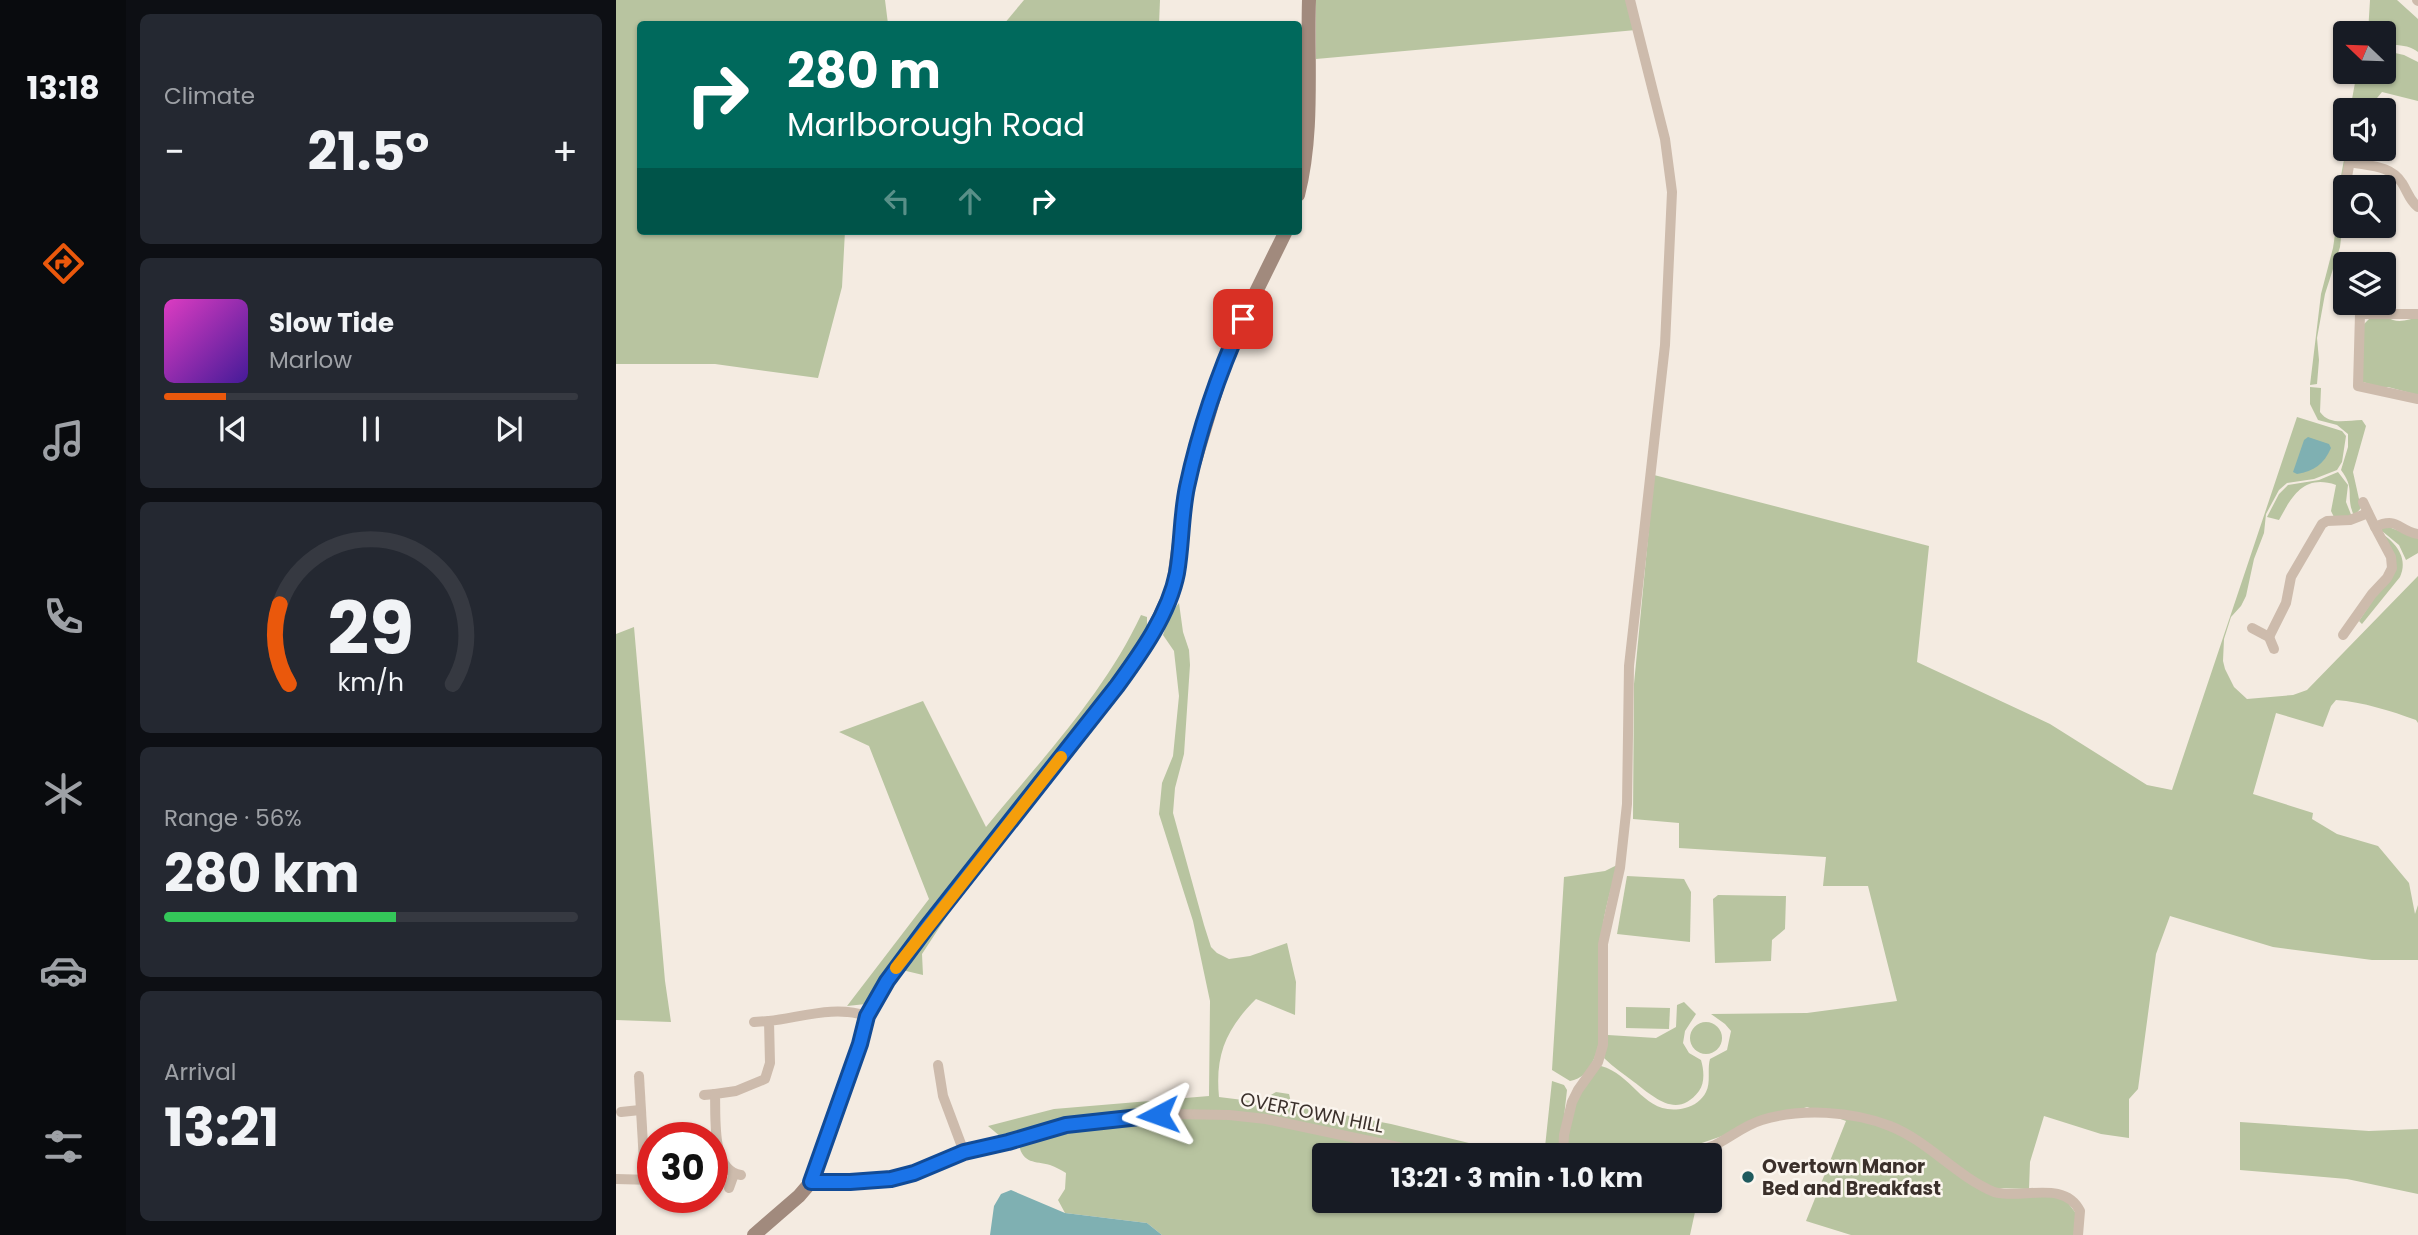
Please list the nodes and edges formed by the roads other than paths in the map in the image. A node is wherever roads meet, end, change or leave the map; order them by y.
1 (1309, 0) edge
2 (1630, 0) edge
3 (2350, 162) joint
4 (2348, 175) edge
5 (1302, 178) edge
6 (2418, 207) edge
7 (1284, 235) edge
8 (2418, 314) edge
9 (2418, 399) edge
10 (2375, 527) junction
11 (2418, 534) edge
12 (2252, 628) dead end
13 (2343, 635) dead end
14 (2269, 637) junction
15 (2274, 649) dead end
16 (867, 1016) junction
17 (769, 1021) junction
18 (754, 1022) dead end
19 (938, 1065) dead end
20 (639, 1076) dead end
21 (640, 1111) junction
22 (621, 1112) dead end
23 (641, 1122) edge
24 (1379, 1143) edge
25 (1564, 1143) edge
26 (1716, 1143) edge
27 (964, 1152) junction
28 (616, 1179) edge
29 (637, 1180) edge
30 (811, 1182) junction
31 (729, 1188) dead end
32 (767, 1230) edge
33 (754, 1235) edge
34 (2078, 1235) edge

1 - 5 main road
2 - 25 street
3 - 4 street
3 - 6 street
7 - 16 main road
8 - 9 street
10 - 11 street
10 - 13 street
10 - 14 street
12 - 14 street
14 - 15 street
16 - 17 street
16 - 30 main road
17 - 18 street
17 - 31 street
19 - 27 street
20 - 21 street
21 - 22 street
21 - 23 street
24 - 27 street, OVERTOWN HILL
26 - 34 street
27 - 30 street, OVERTOWN HILL
28 - 29 street
30 - 32 main road
32 - 33 main road

